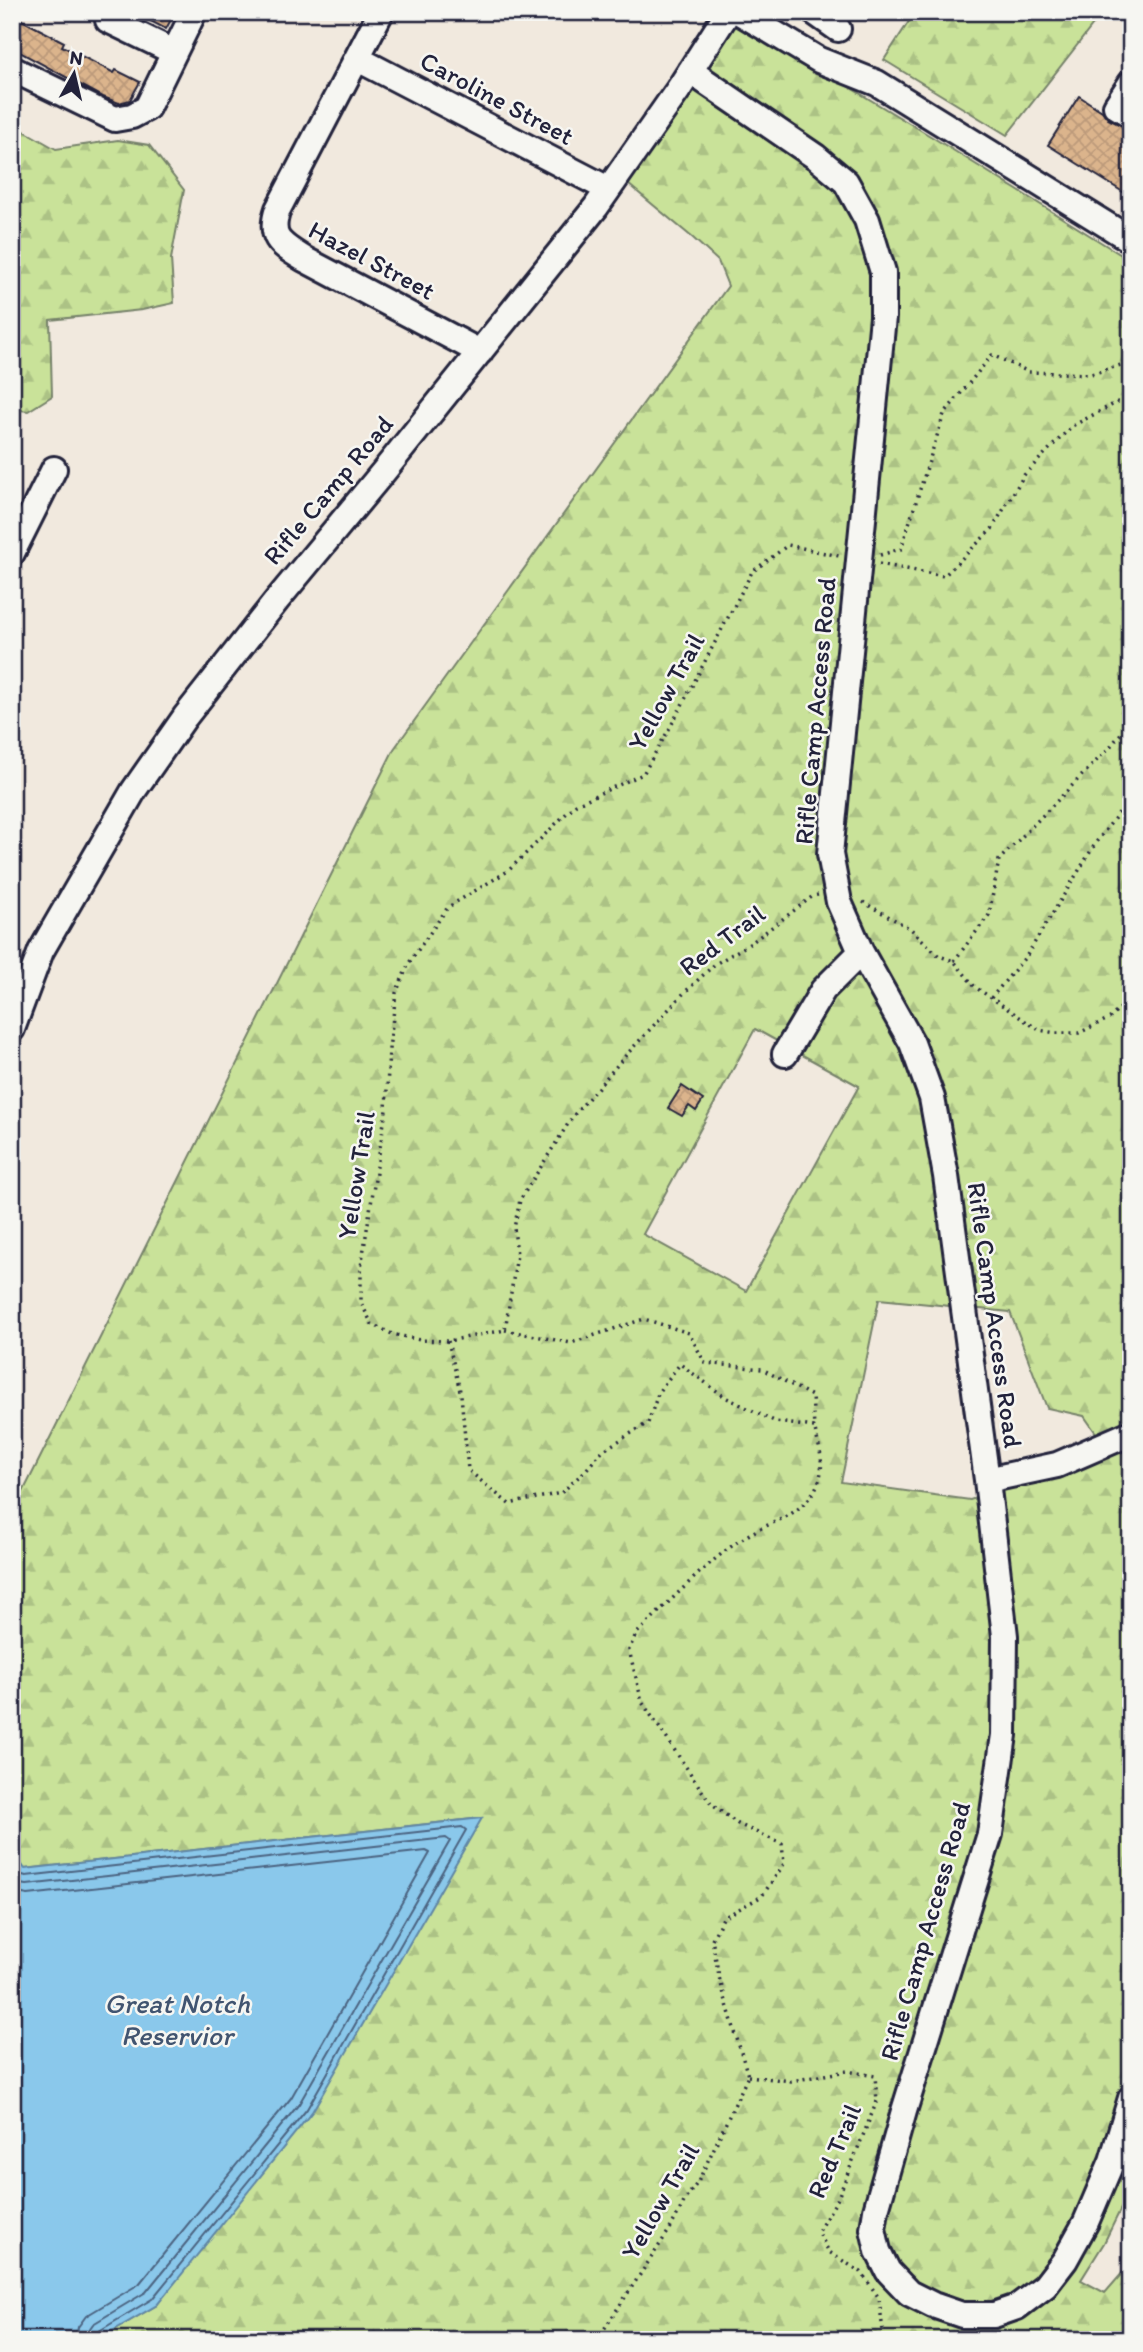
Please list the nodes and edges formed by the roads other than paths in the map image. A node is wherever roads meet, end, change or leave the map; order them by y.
1 (194, 12) edge
2 (381, 12) edge
3 (814, 12) edge
4 (723, 15) edge
5 (106, 24) edge
6 (838, 29) dead end
7 (174, 52) junction
8 (358, 59) junction
9 (12, 69) edge
10 (691, 71) junction
11 (1131, 83) edge
12 (1131, 115) edge
13 (608, 190) junction
14 (1131, 240) edge
15 (480, 352) junction
16 (54, 470) dead end
17 (12, 553) edge
18 (861, 953) junction
19 (12, 1029) edge
20 (785, 1054) dead end
21 (1131, 1433) edge
22 (988, 1480) junction
23 (1131, 2098) edge

1 - 7 street
2 - 8 street, Hazel Street
3 - 6 street
4 - 10 street, Rifle Camp Road
4 - 14 street
5 - 7 street
7 - 9 street
8 - 13 street, Caroline Street
8 - 15 street, Hazel Street
10 - 13 street, Rifle Camp Road
10 - 18 street, Rifle Camp Access Road
11 - 12 street
13 - 15 street, Rifle Camp Road
15 - 19 street, Rifle Camp Road
16 - 17 street
18 - 20 street
18 - 22 street, Rifle Camp Access Road
21 - 22 street
22 - 23 street, Rifle Camp Access Road

